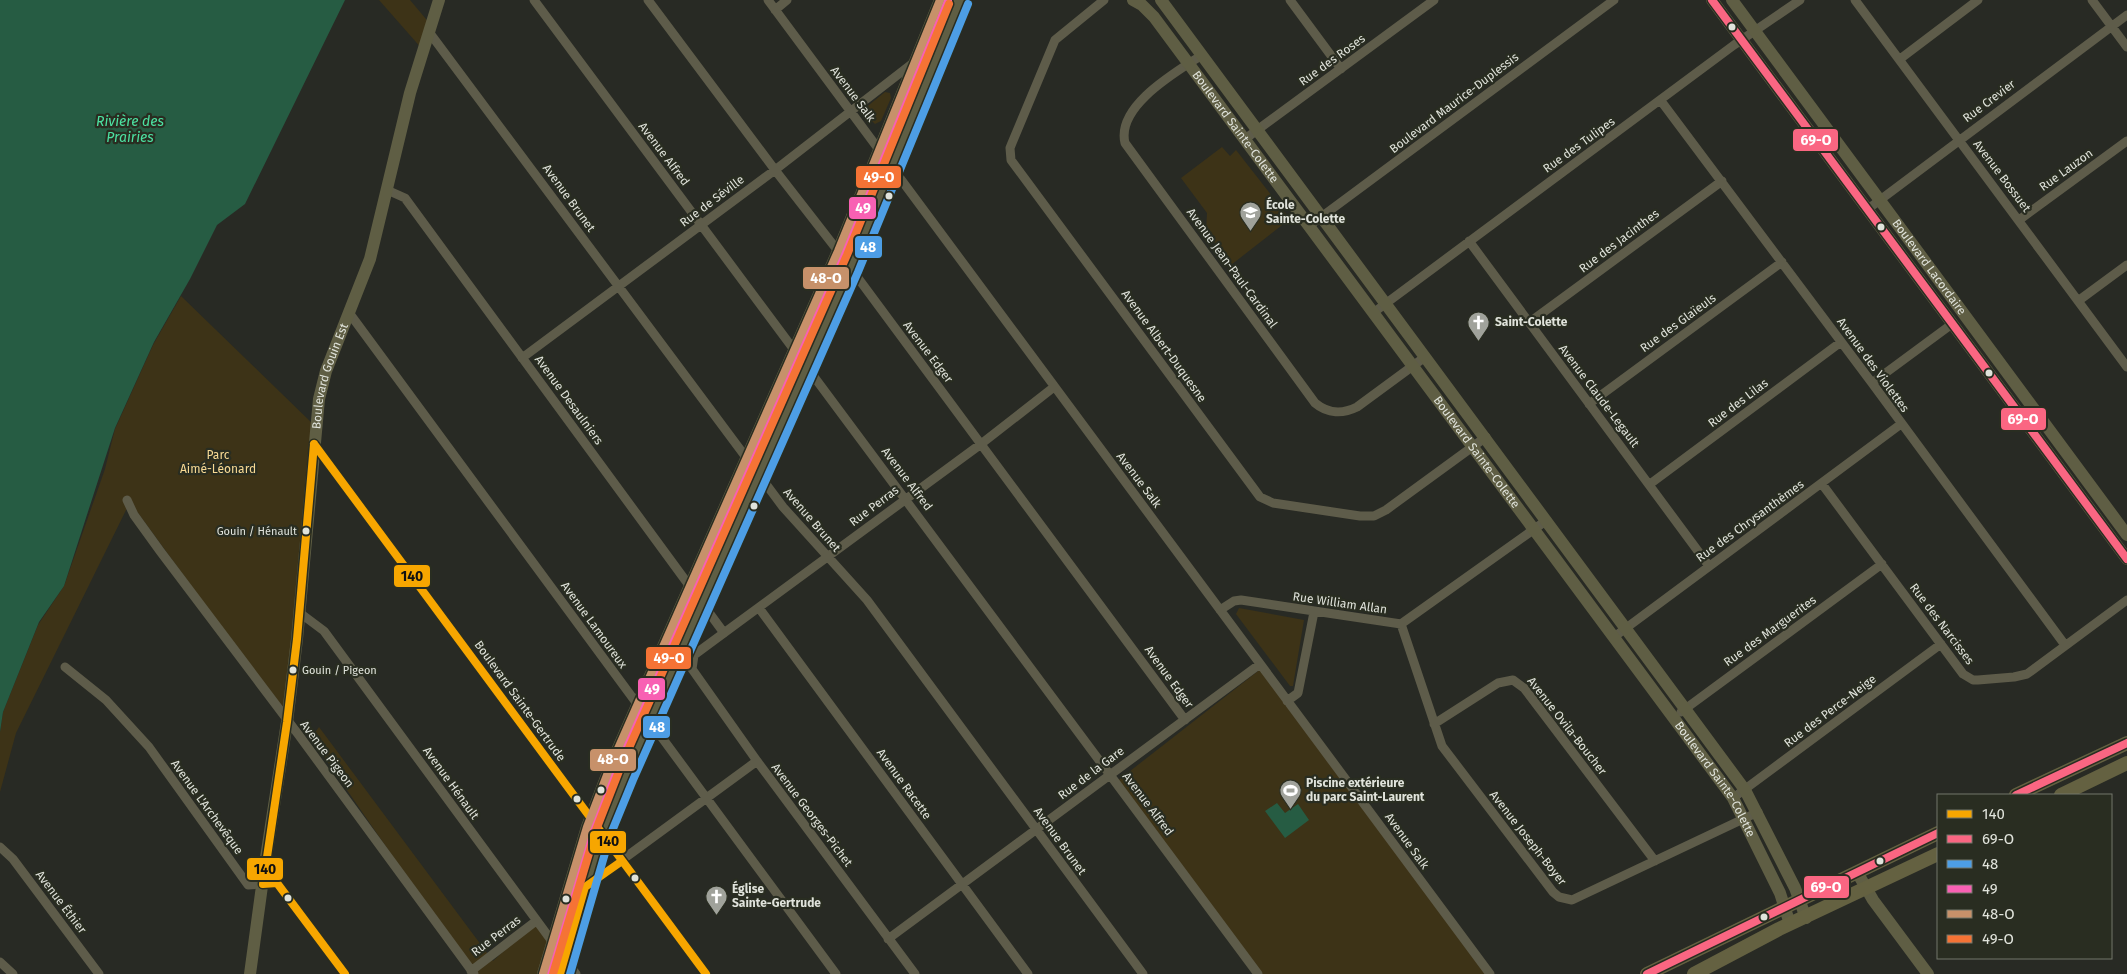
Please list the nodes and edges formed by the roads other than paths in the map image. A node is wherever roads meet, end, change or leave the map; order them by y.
1 (439, 0) edge
2 (534, 0) edge
3 (648, 0) edge
4 (768, 0) edge
5 (787, 0) edge
6 (940, 0) edge
7 (959, 0) edge
8 (1104, 0) edge
9 (1133, 0) edge
10 (1161, 0) edge
11 (1290, 0) edge
12 (1434, 0) edge
13 (1614, 0) edge
14 (1712, 0) edge
15 (1732, 0) edge
16 (1800, 0) edge
17 (1855, 0) edge
18 (1978, 0) edge
19 (2092, 0) edge
20 (775, 10) junction
21 (2127, 15) edge
22 (2112, 26) junction
23 (1755, 30) junction
24 (429, 32) junction
25 (1741, 40) junction
26 (2127, 47) edge
27 (1202, 55) junction
28 (1900, 59) junction
29 (915, 61) junction
30 (1188, 64) junction
31 (1340, 69) junction
32 (1661, 101) junction
33 (851, 112) junction
34 (1258, 130) junction
35 (1245, 139) junction
36 (1960, 139) junction
37 (2127, 141) edge
38 (880, 151) junction
39 (891, 166) junction
40 (775, 170) junction
41 (1722, 181) junction
42 (387, 190) junction
43 (1880, 199) junction
44 (1868, 209) junction
45 (1322, 217) junction
46 (2019, 220) junction
47 (701, 225) junction
48 (1309, 226) junction
49 (1469, 241) junction
50 (838, 251) junction
51 (1782, 262) junction
52 (2127, 265) edge
53 (849, 268) junction
54 (618, 286) junction
55 (2078, 301) junction
56 (1386, 303) junction
57 (1373, 313) junction
58 (350, 314) junction
59 (1530, 322) junction
60 (1952, 324) junction
61 (1841, 342) junction
62 (795, 349) junction
63 (1425, 357) junction
64 (522, 358) junction
65 (806, 364) junction
66 (1413, 365) junction
67 (2127, 367) edge
68 (1872, 383) junction
69 (1054, 387) junction
70 (1589, 404) junction
71 (1901, 424) junction
72 (1486, 437) junction
73 (314, 444) junction
74 (981, 444) junction
75 (1472, 446) junction
76 (746, 457) junction
77 (757, 473) junction
78 (1650, 484) junction
79 (1822, 484) junction
80 (906, 498) junction
81 (127, 500) dead end
82 (1547, 520) junction
83 (1535, 530) junction
84 (2127, 535) edge
85 (827, 557) junction
86 (2127, 559) edge
87 (1882, 564) junction
88 (1709, 566) junction
89 (689, 584) junction
90 (2127, 600) edge
91 (701, 601) junction
92 (759, 608) junction
93 (1220, 610) junction
94 (1314, 612) junction
95 (300, 613) junction
96 (1401, 624) junction
97 (1627, 627) junction
98 (724, 633) junction
99 (1614, 637) junction
100 (1941, 644) junction
101 (2065, 645) junction
102 (1260, 664) junction
103 (65, 667) dead end
104 (692, 669) joint
105 (1287, 701) junction
106 (637, 703) junction
107 (1686, 708) junction
108 (1674, 718) junction
109 (648, 719) junction
110 (1185, 720) junction
111 (287, 722) junction
112 (1434, 724) junction
113 (2127, 743) edge
114 (757, 761) junction
115 (2127, 763) edge
116 (1109, 774) junction
117 (1745, 790) junction
118 (2018, 794) edge
119 (2062, 794) edge
120 (707, 798) junction
121 (1733, 798) junction
122 (1758, 812) junction
123 (1744, 818) junction
124 (590, 819) junction
125 (1036, 829) junction
126 (601, 833) junction
127 (1937, 834) edge
128 (0, 847) edge
129 (1937, 854) edge
130 (622, 861) junction
131 (1655, 861) junction
132 (1858, 872) junction
133 (263, 884) junction
134 (962, 884) junction
135 (585, 887) junction
136 (1866, 889) junction
137 (1799, 899) junction
138 (1784, 906) junction
139 (1806, 918) junction
140 (536, 921) junction
141 (1790, 924) junction
142 (888, 938) junction
143 (552, 943) junction
144 (564, 959) junction
145 (0, 962) edge
146 (473, 973) edge
147 (12, 974) edge
148 (99, 974) edge
149 (250, 974) edge
150 (345, 974) edge
151 (543, 974) edge
152 (560, 974) edge
153 (576, 974) edge
154 (706, 974) edge
155 (836, 974) edge
156 (915, 974) edge
157 (1028, 974) edge
158 (1143, 974) edge
159 (1258, 974) edge
160 (1490, 974) edge
161 (1647, 974) edge
162 (1694, 974) edge
163 (1928, 974) edge

1 - 24 main road, Boulevard Gouin Est
2 - 47 street, Avenue Alfred
3 - 40 street, Avenue Edger
4 - 20 street, Avenue Salk
5 - 20 street
6 - 29 main road
7 - 39 main road
8 - 75 street, Avenue Albert-Duquesne
9 - 30 main road, Boulevard Sainte-Colette
10 - 27 main road, Boulevard Sainte-Colette
11 - 31 street
12 - 31 street, Rue des Roses
13 - 45 street, Boulevard Maurice-Duplessis
14 - 25 main road, Boulevard Lacordaire
15 - 23 main road, Boulevard Lacordaire
16 - 23 street, Rue des Tulipes
17 - 28 street, Avenue Bossuet
18 - 28 street
19 - 22 street
20 - 33 street, Avenue Salk
21 - 22 street, Rue Crevier
22 - 26 street
22 - 36 street, Rue Crevier
23 - 25 street, Rue des Tulipes
23 - 43 main road, Boulevard Lacordaire
24 - 42 main road, Boulevard Gouin Est
24 - 54 street, Avenue Brunet
25 - 32 street, Rue des Tulipes
25 - 44 main road, Boulevard Lacordaire
27 - 30 street, Avenue Jean-Paul-Cardinal
27 - 34 main road, Boulevard Sainte-Colette
28 - 36 street, Avenue Bossuet
29 - 33 street, Rue de Séville
29 - 38 main road
30 - 35 main road, Boulevard Sainte-Colette
30 - 66 street, Avenue Jean-Paul-Cardinal
31 - 34 street, Rue des Roses
32 - 41 street, Avenue des Violettes
32 - 49 street, Rue des Tulipes
33 - 38 street, Avenue Salk
33 - 40 street, Rue de Séville
34 - 35 street, Rue des Roses
34 - 45 main road, Boulevard Sainte-Colette
35 - 48 main road, Boulevard Sainte-Colette
36 - 43 street, Rue Crevier
36 - 46 street, Avenue Bossuet
37 - 46 street, Rue Lauzon
38 - 39 street, Avenue Salk
38 - 50 main road
39 - 53 main road
39 - 69 street, Avenue Salk
40 - 47 street, Rue de Séville
40 - 50 street, Avenue Edger
41 - 51 street, Avenue des Violettes
41 - 59 street, Rue des Jacinthes
42 - 58 main road, Boulevard Gouin Est
42 - 64 street, Avenue Desaulniers
43 - 44 street, Rue Crevier
43 - 84 main road, Boulevard Lacordaire
44 - 60 main road, Boulevard Lacordaire
45 - 48 street, Boulevard Maurice-Duplessis
45 - 56 main road, Boulevard Sainte-Colette
46 - 55 street, Avenue Bossuet
47 - 54 street, Rue de Séville
47 - 62 street, Avenue Alfred
48 - 57 main road, Boulevard Sainte-Colette
49 - 56 street, Rue des Tulipes
49 - 59 street, Avenue Claude-Legault
50 - 53 street, Avenue Edger
50 - 62 main road
51 - 61 street, Avenue des Violettes
51 - 70 street, Rue des Glaïeuls
52 - 55 street
53 - 65 main road
53 - 74 street, Avenue Edger
54 - 64 street, Rue de Séville
54 - 76 street, Avenue Brunet
55 - 67 street, Avenue Bossuet
56 - 57 street, Rue des Tulipes
56 - 63 main road, Boulevard Sainte-Colette
57 - 66 main road, Boulevard Sainte-Colette
58 - 73 main road, Boulevard Gouin Est
58 - 106 street, Avenue Lamoureux
59 - 70 street, Avenue Claude-Legault
60 - 68 street
60 - 86 main road, Boulevard Lacordaire
61 - 68 street, Avenue des Violettes
61 - 78 street, Rue des Lilas
62 - 65 street, Avenue Alfred
62 - 76 main road
63 - 66 street, Avenue Jean-Paul-Cardinal
63 - 72 main road, Boulevard Sainte-Colette
64 - 89 street, Avenue Desaulniers
65 - 77 main road
65 - 80 street, Avenue Alfred
66 - 75 main road, Boulevard Sainte-Colette
68 - 71 street, Avenue des Violettes
69 - 74 street, Rue Perras
69 - 93 street, Avenue Salk
70 - 78 street, Avenue Claude-Legault
71 - 79 street, Rue des Chrysanthèmes
71 - 101 street, Avenue des Violettes
72 - 75 street, Avenue Albert-Duquesne
72 - 82 main road, Boulevard Sainte-Colette
73 - 95 main road, Boulevard Gouin Est
73 - 124 street, Boulevard Sainte-Gertrude
74 - 80 street, Rue Perras
74 - 110 street, Avenue Edger
75 - 83 main road, Boulevard Sainte-Colette
76 - 77 street, Avenue Brunet
76 - 89 main road
77 - 85 street, Avenue Brunet
77 - 91 main road
78 - 88 street, Avenue Claude-Legault
79 - 87 street, Rue des Narcisses
79 - 88 street, Rue des Chrysanthèmes
80 - 85 street, Rue Perras
80 - 116 street, Avenue Alfred
81 - 111 street, Avenue Pigeon
82 - 83 street, Rue William Allan
82 - 97 main road, Boulevard Sainte-Colette
83 - 96 street, Rue William Allan
83 - 99 main road, Boulevard Sainte-Colette
85 - 92 street, Rue Perras
85 - 125 street, Avenue Brunet
87 - 100 street, Rue des Narcisses
87 - 107 street, Rue des Marguerites
88 - 97 street, Rue des Chrysanthèmes
89 - 91 street, Avenue Desaulniers
89 - 106 main road
90 - 101 street, Rue des Narcisses
91 - 98 street, Avenue Desaulniers
91 - 109 main road
92 - 98 street, Rue Perras
92 - 134 street, Avenue Racette
93 - 94 street, Rue William Allan
93 - 102 street, Avenue Salk
94 - 96 street, Rue William Allan
94 - 105 street
95 - 111 main road, Boulevard Gouin Est
95 - 140 street, Avenue Hénault
96 - 112 street, Avenue Joseph-Boyer
97 - 99 street, Rue des Chrysanthèmes
97 - 107 main road, Boulevard Sainte-Colette
98 - 104 street, Rue Perras
99 - 108 main road, Boulevard Sainte-Colette
100 - 101 street, Rue des Narcisses
100 - 117 street, Rue des Perce-Neige
102 - 105 street, Avenue Salk
102 - 110 street, Rue de la Gare
103 - 133 street, Avenue L'Archevêque
104 - 114 street, Avenue Georges-Pichet
105 - 160 street, Avenue Salk
106 - 109 street, Avenue Lamoureux
106 - 124 main road
107 - 108 street, Rue des Marguerites
107 - 117 main road, Boulevard Sainte-Colette
108 - 121 main road, Boulevard Sainte-Colette
109 - 120 street, Avenue Lamoureux
109 - 126 main road
110 - 116 street, Rue de la Gare
111 - 133 main road, Boulevard Gouin Est
111 - 146 street, Avenue Pigeon
112 - 131 street, Avenue Joseph-Boyer
112 - 131 street, Avenue Ovila-Boucher
113 - 118 main road
114 - 120 street
114 - 142 street, Avenue Georges-Pichet
115 - 119 main road
116 - 125 street, Rue de la Gare
116 - 159 street, Avenue Alfred
117 - 121 street, Rue des Perce-Neige
117 - 122 main road, Boulevard Sainte-Colette
120 - 130 street
120 - 155 street, Avenue Lamoureux
121 - 123 main road, Boulevard Sainte-Colette
122 - 123 street, Avenue Joseph-Boyer
122 - 137 main road, Boulevard Sainte-Colette
123 - 131 street, Avenue Joseph-Boyer
123 - 138 main road, Boulevard Sainte-Colette
124 - 126 street, Boulevard Sainte-Gertrude
124 - 143 main road
125 - 134 street, Rue de la Gare
125 - 158 street, Avenue Brunet
126 - 130 street, Boulevard Sainte-Gertrude
126 - 135 main road
127 - 132 main road
128 - 148 street, Avenue Éthier
129 - 136 main road
130 - 135 street
130 - 154 street, Boulevard Sainte-Gertrude
132 - 136 main road
132 - 137 main road
133 - 149 main road, Boulevard Gouin Est
133 - 150 street, Avenue L'Archevêque
134 - 142 street, Rue de la Gare
134 - 157 street, Avenue Racette
135 - 144 main road
136 - 139 main road
136 - 163 main road
137 - 138 main road
137 - 139 main road, Boulevard Sainte-Colette
138 - 141 main road, Boulevard Sainte-Colette
138 - 161 main road
139 - 141 main road
140 - 143 street, Avenue Hénault
140 - 146 street, Rue Perras
141 - 162 main road
142 - 156 street, Avenue Georges-Pichet
143 - 144 street, Avenue Hénault
143 - 151 main road
144 - 152 main road
144 - 153 street, Avenue Hénault
145 - 147 street

